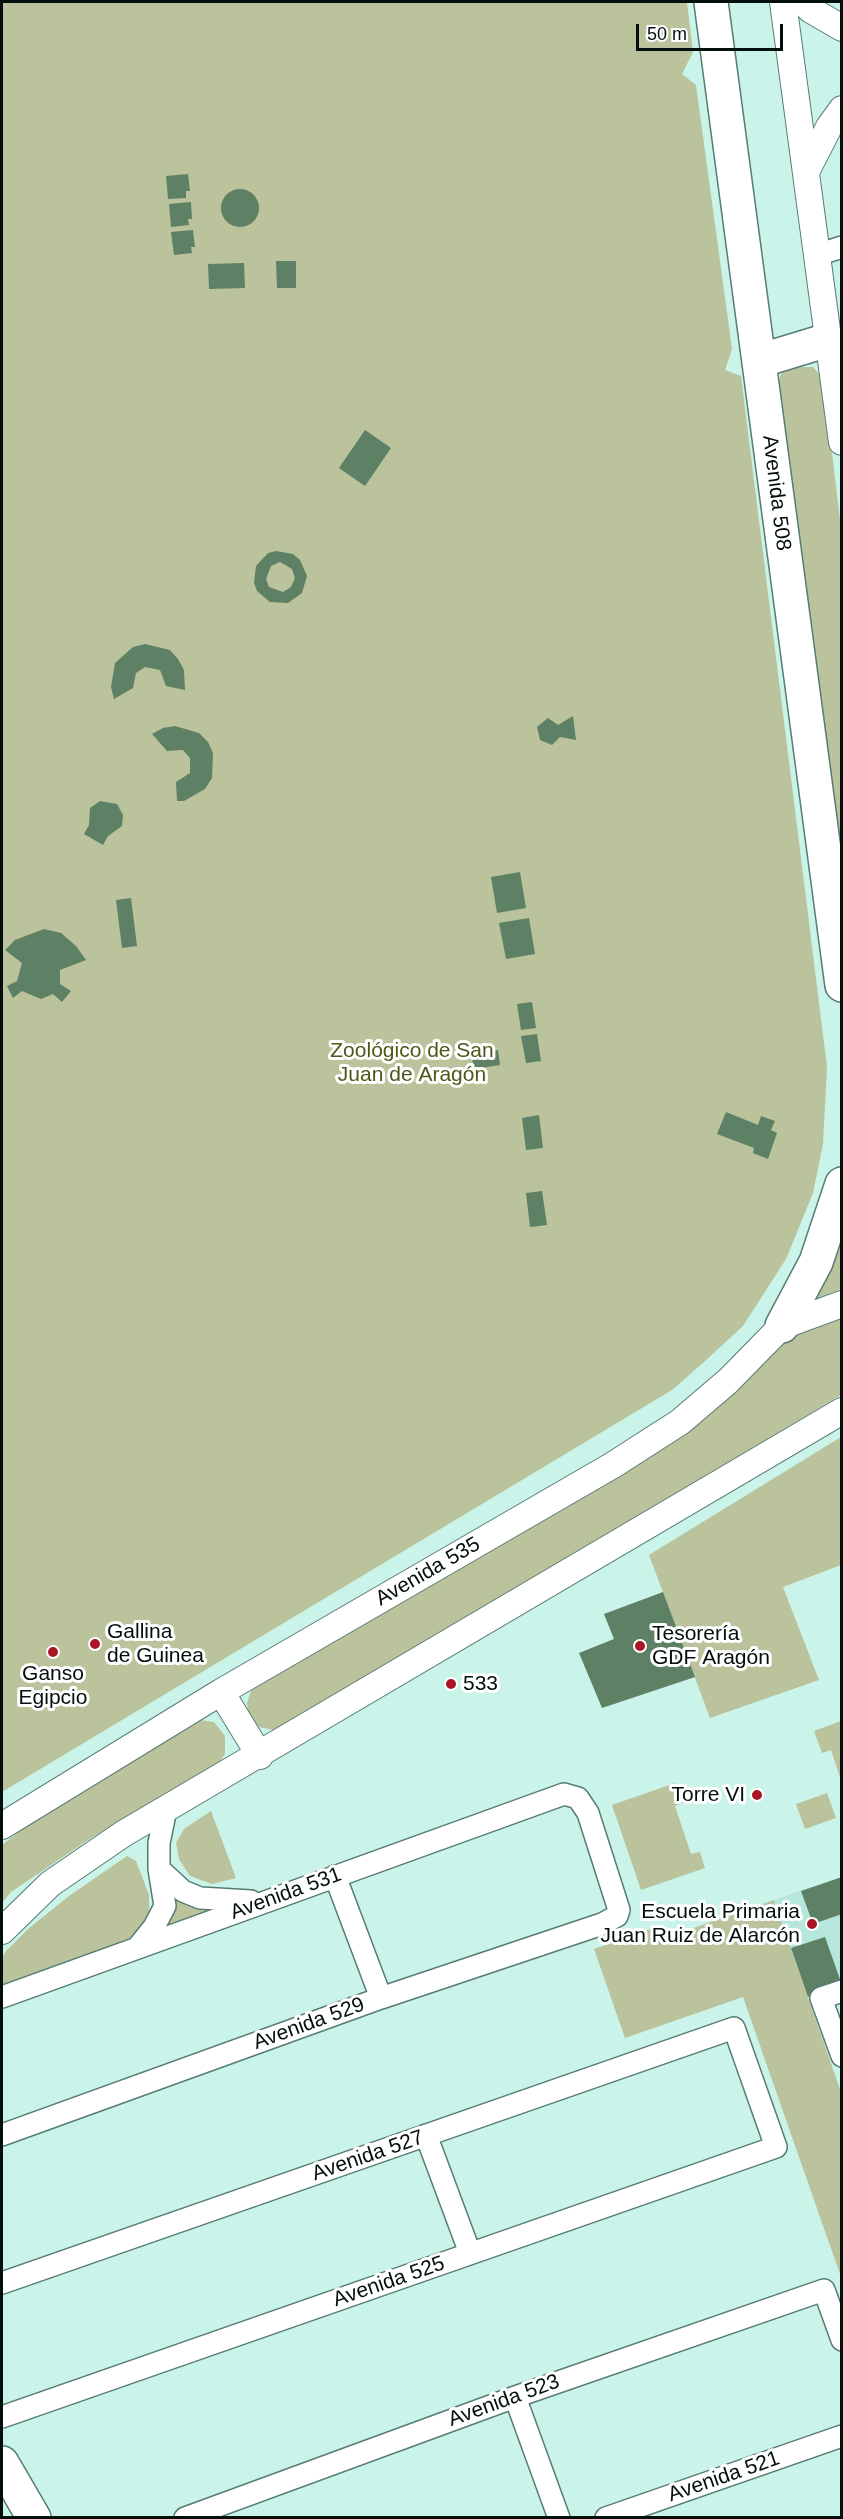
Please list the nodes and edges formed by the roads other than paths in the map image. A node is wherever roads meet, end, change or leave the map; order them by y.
1 (711, 2) edge
2 (783, 2) edge
3 (803, 2) edge
4 (842, 28) edge
5 (842, 109) edge
6 (806, 172) junction
7 (842, 247) edge
8 (817, 255) junction
9 (828, 340) junction
10 (759, 361) junction
11 (838, 392) edge
12 (842, 442) edge
13 (842, 985) edge
14 (842, 1184) edge
15 (842, 1304) edge
16 (782, 1326) junction
17 (842, 1411) edge
18 (221, 1692) junction
19 (260, 1756) junction
20 (166, 1809) junction
21 (2, 1826) edge
22 (159, 1869) junction
23 (335, 1876) junction
24 (264, 1902) junction
25 (616, 1916) joint
26 (2, 1931) edge
27 (136, 1948) junction
28 (842, 1991) edge
29 (2, 1997) edge
30 (381, 1998) junction
31 (842, 2056) edge
32 (2, 2135) edge
33 (426, 2135) junction
34 (776, 2147) joint
35 (470, 2253) junction
36 (2, 2283) edge
37 (842, 2340) edge
38 (515, 2397) junction
39 (2, 2417) edge
40 (842, 2436) edge
41 (2, 2463) edge
42 (34, 2517) edge
43 (185, 2517) edge
44 (559, 2517) edge
45 (606, 2517) edge

1 - 10 main road, Avenida 508
2 - 6 street
3 - 4 street
5 - 6 street
6 - 8 street
7 - 8 street
8 - 9 street
9 - 10 main road
9 - 11 street
10 - 13 main road, Avenida 508
11 - 12 street
14 - 16 main road
15 - 16 street, Avenida 535
16 - 18 street, Avenida 535
17 - 19 street
18 - 19 street
18 - 21 street, Avenida 535
19 - 20 street
20 - 22 street
20 - 26 street
22 - 24 street
22 - 27 street
23 - 24 street, Avenida 531
23 - 25 street, Avenida 531
23 - 30 street
24 - 27 street, Avenida 531
25 - 30 street, Avenida 529
27 - 29 street, Avenida 531
28 - 31 street
30 - 32 street, Avenida 529
33 - 34 street, Avenida 527
33 - 35 street
33 - 36 street, Avenida 527
34 - 35 street, Avenida 525
35 - 39 street, Avenida 525
37 - 38 street, Avenida 523
38 - 43 street, Avenida 523
38 - 44 street
40 - 45 street, Avenida 521
41 - 42 main road

